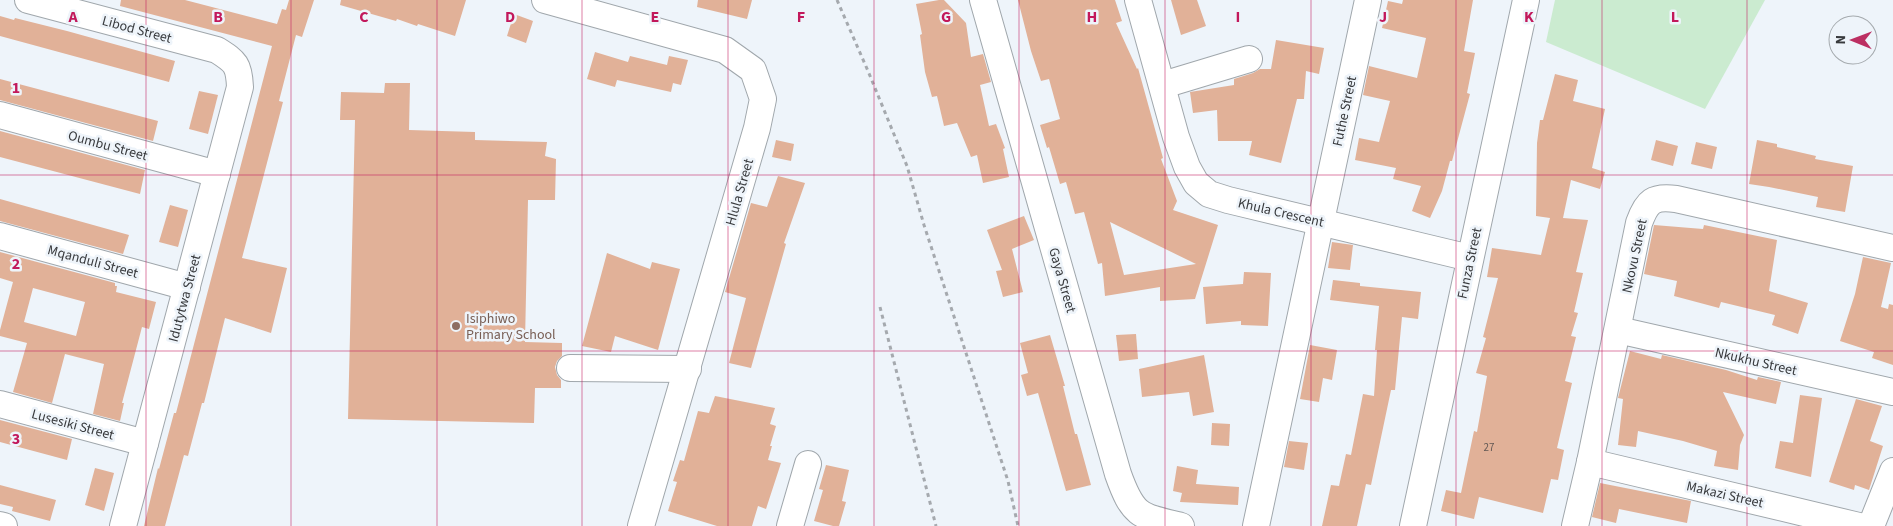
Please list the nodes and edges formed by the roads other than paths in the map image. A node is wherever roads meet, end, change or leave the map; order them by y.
1 (28, 0) edge
2 (545, 0) edge
3 (983, 0) edge
4 (1138, 0) edge
5 (1368, 0) edge
6 (1526, 0) edge
7 (1249, 59) dead end
8 (239, 70) joint
9 (1163, 85) junction
10 (0, 115) edge
11 (217, 174) junction
12 (1321, 221) junction
13 (0, 236) edge
14 (1893, 248) edge
15 (1470, 258) junction
16 (187, 287) junction
17 (1618, 330) junction
18 (570, 368) dead end
19 (688, 369) junction
20 (1893, 392) edge
21 (0, 404) edge
22 (145, 443) junction
23 (1590, 462) junction
24 (808, 464) dead end
25 (1893, 471) edge
26 (123, 526) edge
27 (642, 526) edge
28 (790, 526) edge
29 (1182, 526) edge
30 (1256, 526) edge
31 (1413, 526) edge
32 (1575, 526) edge
33 (1859, 526) edge
34 (1871, 526) edge

1 - 8 street, Libod Street
2 - 19 street, Hlula Street
3 - 29 street, Gaya Street
4 - 9 street, Khula Crescent
5 - 12 street, Futhe Street
6 - 15 street, Funza Street
7 - 9 street
8 - 11 street, Idutytwa Street
9 - 12 street, Khula Crescent
10 - 11 street, Oumbu Street
11 - 16 street, Idutytwa Street
12 - 15 street, Khula Crescent
12 - 30 street
13 - 16 street, Mqanduli Street
14 - 17 street, Nkovu Street
15 - 31 street, Funza Street
16 - 22 street, Idutytwa Street
17 - 20 street, Nkukhu Street
17 - 23 street, Nkovu Street
18 - 19 street
19 - 27 street, Hlula Street
21 - 22 street, Lusesiki Street
22 - 26 street, Idutytwa Street
23 - 32 street, Nkovu Street
23 - 33 street, Makazi Street
24 - 28 street
25 - 34 street

